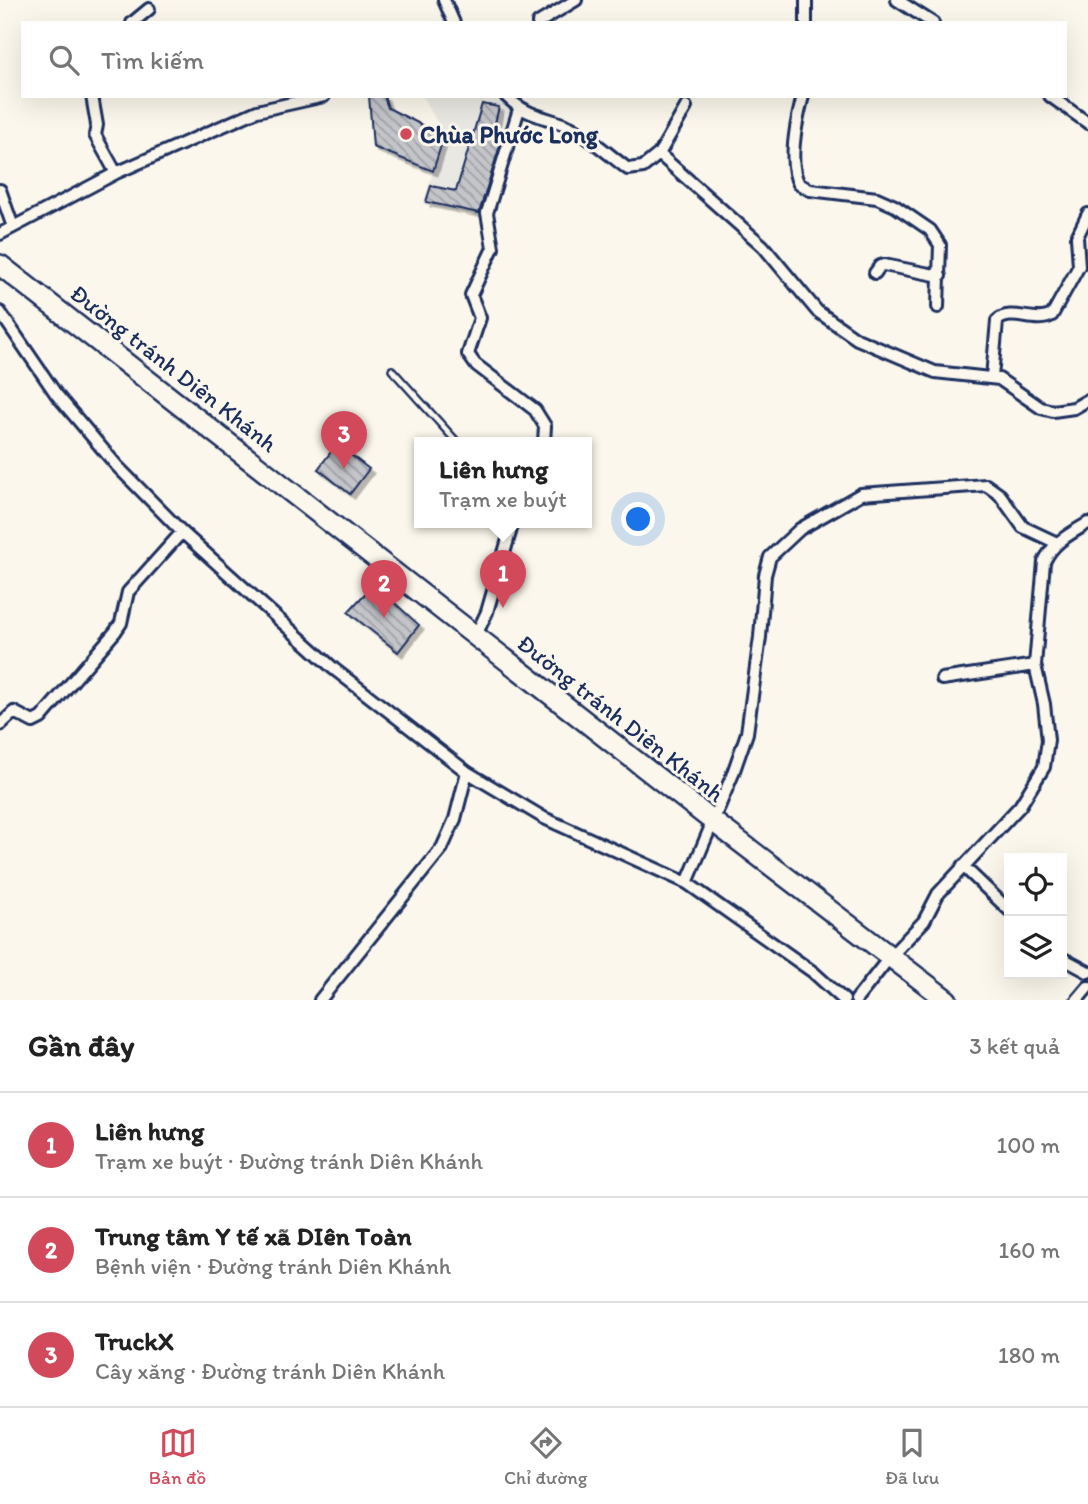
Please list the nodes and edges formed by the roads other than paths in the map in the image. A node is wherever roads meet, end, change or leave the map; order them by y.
1 (444, 0) edge
2 (576, 0) edge
3 (806, 0) edge
4 (897, 0) edge
5 (149, 9) dead end
6 (134, 21) edge
7 (453, 21) edge
8 (541, 21) edge
9 (806, 21) edge
10 (930, 21) edge
11 (92, 98) edge
12 (315, 98) edge
13 (508, 98) edge
14 (803, 98) edge
15 (1053, 98) edge
16 (686, 107) dead end
17 (519, 109) junction
18 (1088, 123) edge
19 (659, 154) junction
20 (116, 173) junction
21 (0, 190) edge
22 (1088, 214) edge
23 (13, 227) junction
24 (0, 234) edge
25 (0, 265) edge
26 (875, 273) dead end
27 (940, 276) junction
28 (938, 307) dead end
29 (0, 312) edge
30 (391, 370) dead end
31 (992, 377) junction
32 (1088, 400) edge
33 (452, 437) edge
34 (544, 437) edge
35 (1088, 523) edge
36 (511, 528) edge
37 (182, 532) junction
38 (1057, 543) junction
39 (476, 635) junction
40 (1035, 665) junction
41 (942, 679) dead end
42 (0, 725) edge
43 (467, 772) junction
44 (714, 822) junction
45 (963, 866) junction
46 (687, 883) junction
47 (1004, 904) edge
48 (889, 958) junction
49 (1067, 961) edge
50 (1088, 972) edge
51 (1088, 987) edge
52 (320, 1000) edge
53 (844, 1000) edge
54 (856, 1000) edge
55 (947, 1000) edge
56 (1077, 1000) edge

1 - 7 street
2 - 8 street
3 - 9 street
4 - 10 street
5 - 6 street
11 - 20 street
12 - 20 street
13 - 17 street
14 - 27 street
15 - 18 street
16 - 19 street
17 - 19 street
17 - 34 street
19 - 31 street
20 - 23 street
21 - 23 street
22 - 31 street
23 - 24 street
25 - 39 highway, Đường tránh Diên Khánh
26 - 27 street
27 - 28 street
29 - 37 street
30 - 33 lane
31 - 32 street
35 - 38 street
36 - 39 street
37 - 42 street
37 - 43 street
38 - 40 street
38 - 44 street
39 - 44 highway, Đường tránh Diên Khánh
40 - 41 street
40 - 45 street
43 - 46 street
43 - 52 street
44 - 46 street
44 - 48 highway, Đường tránh Diên Khánh
45 - 47 street
45 - 48 street
46 - 53 street
48 - 54 street
48 - 55 highway, Đường tránh Diên Khánh
49 - 50 street
51 - 56 street

